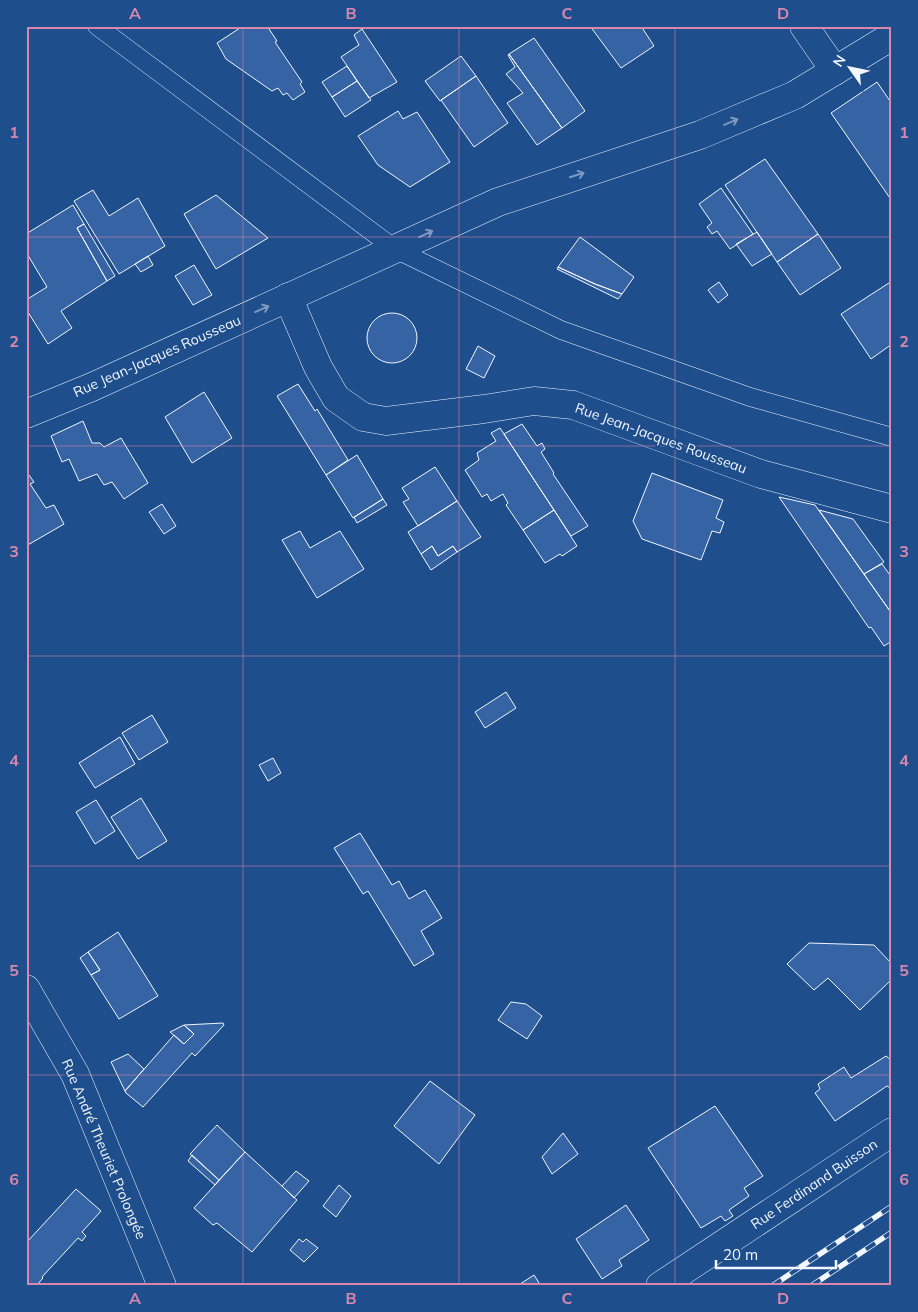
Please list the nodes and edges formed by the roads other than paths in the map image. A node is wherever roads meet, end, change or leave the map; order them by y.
1 (97, 26) edge
2 (804, 26) edge
3 (892, 36) edge
4 (835, 70) junction
5 (395, 249) junction
6 (288, 297) junction
7 (26, 414) edge
8 (892, 437) edge
9 (892, 509) edge
10 (26, 989) edge
11 (892, 1132) edge
12 (162, 1286) edge
13 (660, 1286) edge

1 - 5 lane
2 - 4 street
3 - 4 street, Rue Jean-Jacques Rousseau
5 -> 4 street, Rue Jean-Jacques Rousseau
5 - 6 street, Rue Jean-Jacques Rousseau
5 - 8 lane
7 -> 6 street, Rue Jean-Jacques Rousseau
6 - 9 street, Rue Jean-Jacques Rousseau
10 - 12 street, Rue André Theuriet Prolongée
11 - 13 street, Rue Ferdinand Buisson

